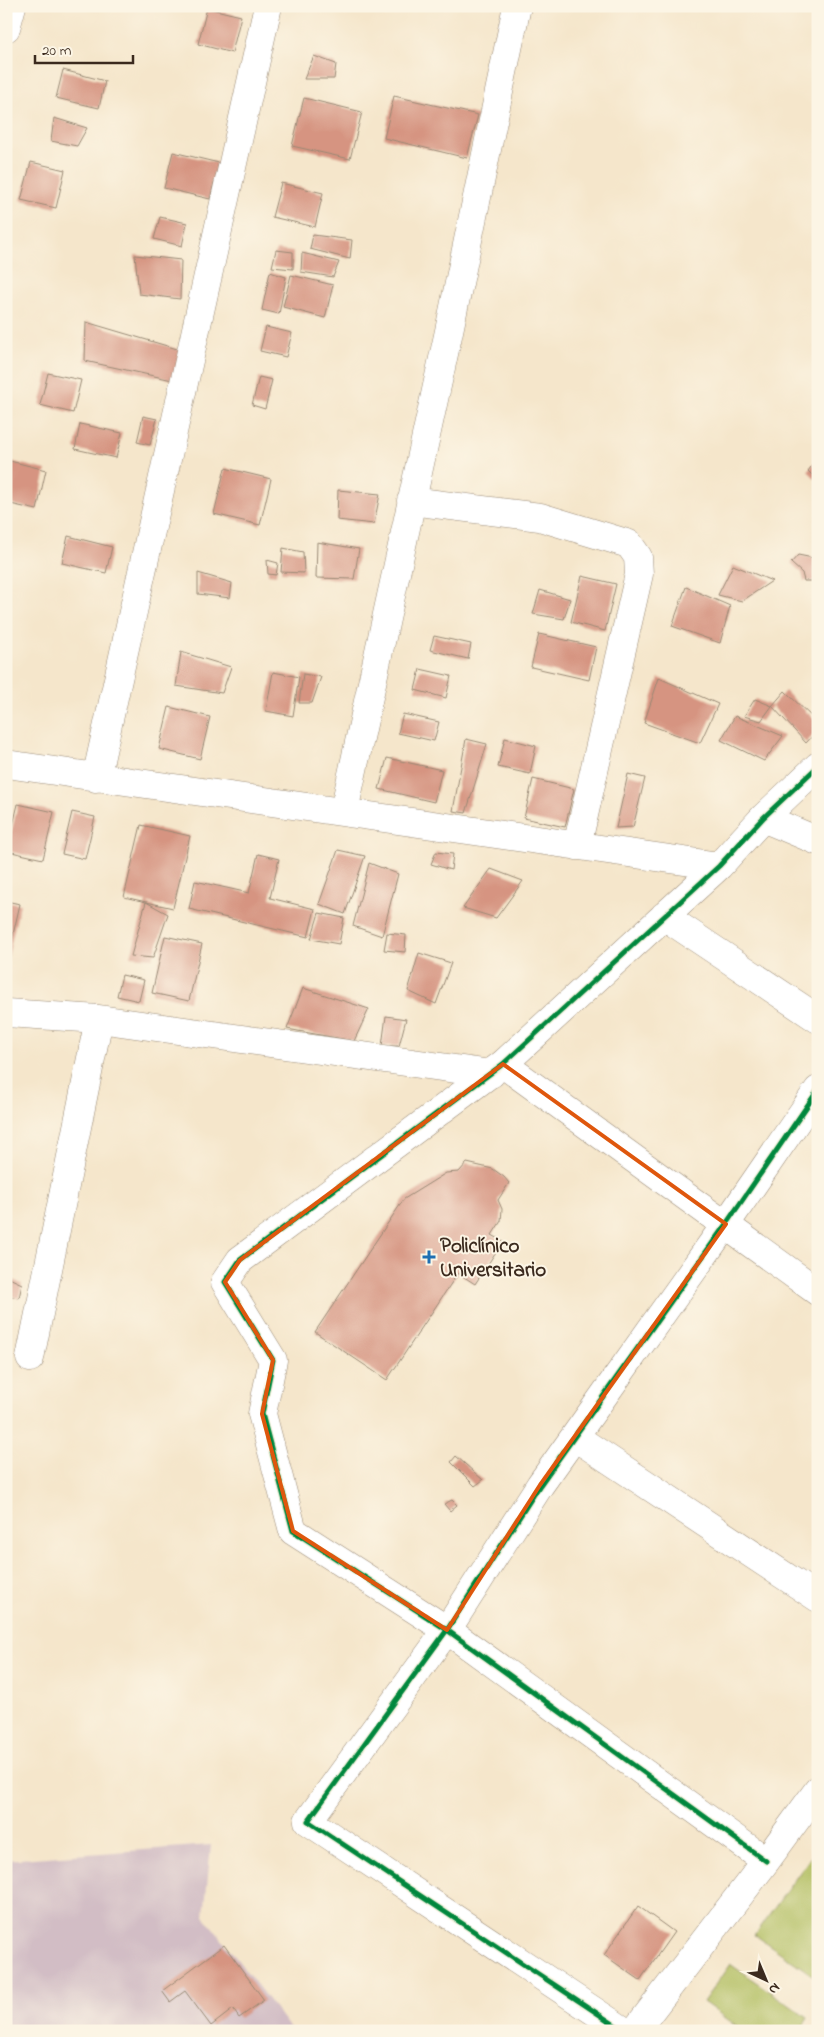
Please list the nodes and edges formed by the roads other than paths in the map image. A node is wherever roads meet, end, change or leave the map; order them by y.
1 (12, 6) edge
2 (268, 6) edge
3 (517, 6) edge
4 (6, 28) edge
5 (411, 501) junction
6 (6, 764) edge
7 (818, 766) edge
8 (96, 778) junction
9 (344, 811) junction
10 (763, 818) junction
11 (818, 841) edge
12 (578, 846) junction
13 (719, 866) junction
14 (664, 916) junction
15 (6, 1013) edge
16 (99, 1019) junction
17 (818, 1019) edge
18 (497, 1069) junction
19 (818, 1090) edge
20 (726, 1224) junction
21 (818, 1292) edge
22 (30, 1358) dead end
23 (575, 1437) junction
24 (818, 1598) edge
25 (447, 1630) junction
26 (818, 1790) edge
27 (766, 1861) junction
28 (624, 2031) edge
29 (636, 2031) edge

1 - 4 street
2 - 8 street
3 - 5 street
5 - 9 street
5 - 12 street
6 - 8 street
7 - 10 street
8 - 9 street
9 - 12 street
10 - 11 street
10 - 13 street
12 - 13 street
13 - 14 street
14 - 17 street
14 - 18 street
15 - 16 street
16 - 18 street
16 - 22 street
18 - 20 street
18 - 25 street
19 - 20 street
20 - 21 street
20 - 23 street
23 - 24 street
23 - 25 street
25 - 27 street
25 - 28 street
26 - 27 street
27 - 29 street

